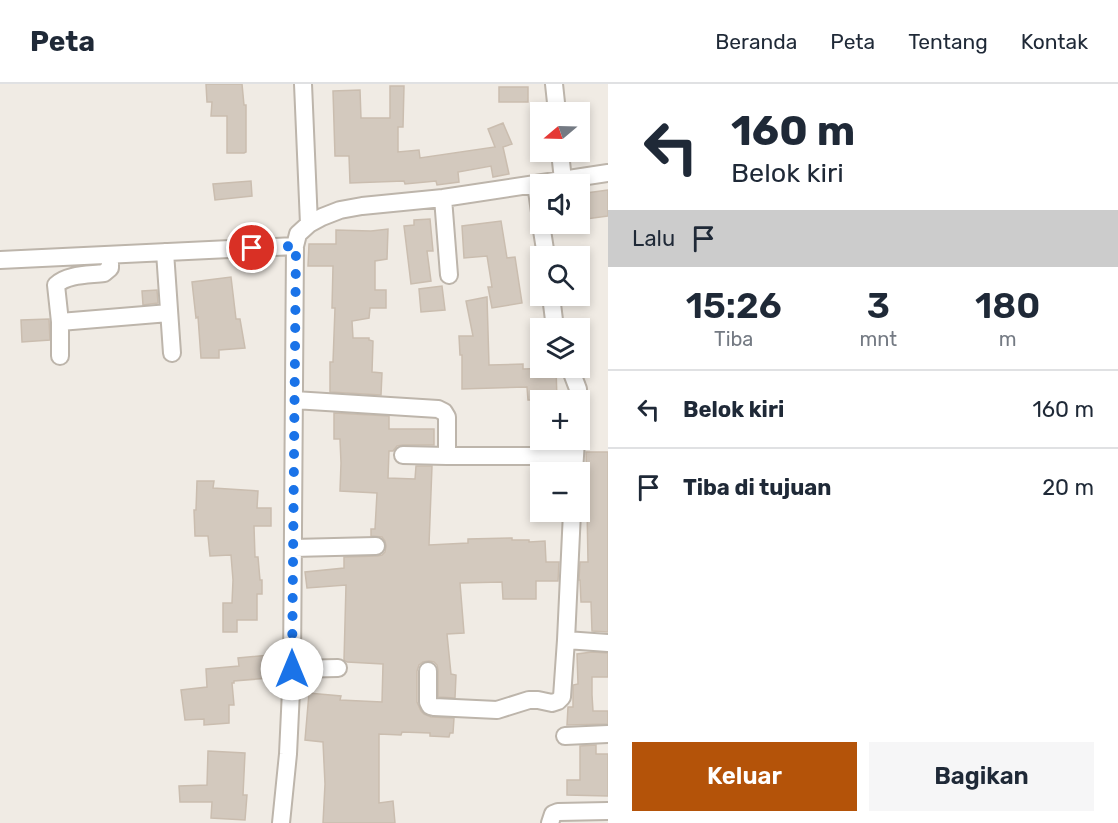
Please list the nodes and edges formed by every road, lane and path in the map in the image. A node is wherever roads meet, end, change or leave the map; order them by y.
1 (303, 84) edge
2 (554, 84) edge
3 (556, 102) edge
4 (608, 173) edge
5 (590, 176) edge
6 (530, 185) edge
7 (443, 198) junction
8 (309, 224) junction
9 (296, 246) junction
10 (165, 252) junction
11 (110, 256) junction
12 (0, 260) edge
13 (449, 275) dead end
14 (169, 313) junction
15 (60, 322) junction
16 (172, 353) dead end
17 (60, 356) dead end
18 (294, 400) junction
19 (403, 455) dead end
20 (447, 456) junction
21 (575, 456) edge
22 (572, 522) edge
23 (376, 546) dead end
24 (293, 548) junction
25 (608, 643) edge
26 (566, 646) junction
27 (338, 668) dead end
28 (292, 669) junction
29 (428, 671) dead end
30 (608, 734) edge
31 (565, 736) dead end
32 (608, 811) edge
33 (281, 823) edge
34 (550, 823) edge

1 - 8 street
2 - 3 street
4 - 5 street
6 - 7 street
7 - 8 street
7 - 13 street
8 - 9 street
9 - 10 street
9 - 18 street
10 - 11 street
10 - 14 street
11 - 12 street
11 - 15 street
14 - 15 street
14 - 16 street
15 - 17 street
18 - 20 street
18 - 24 street
19 - 20 street
20 - 21 street
22 - 26 street
23 - 24 street
24 - 28 street
25 - 26 street
26 - 29 street
27 - 28 street
28 - 33 street
30 - 31 street
32 - 34 street

